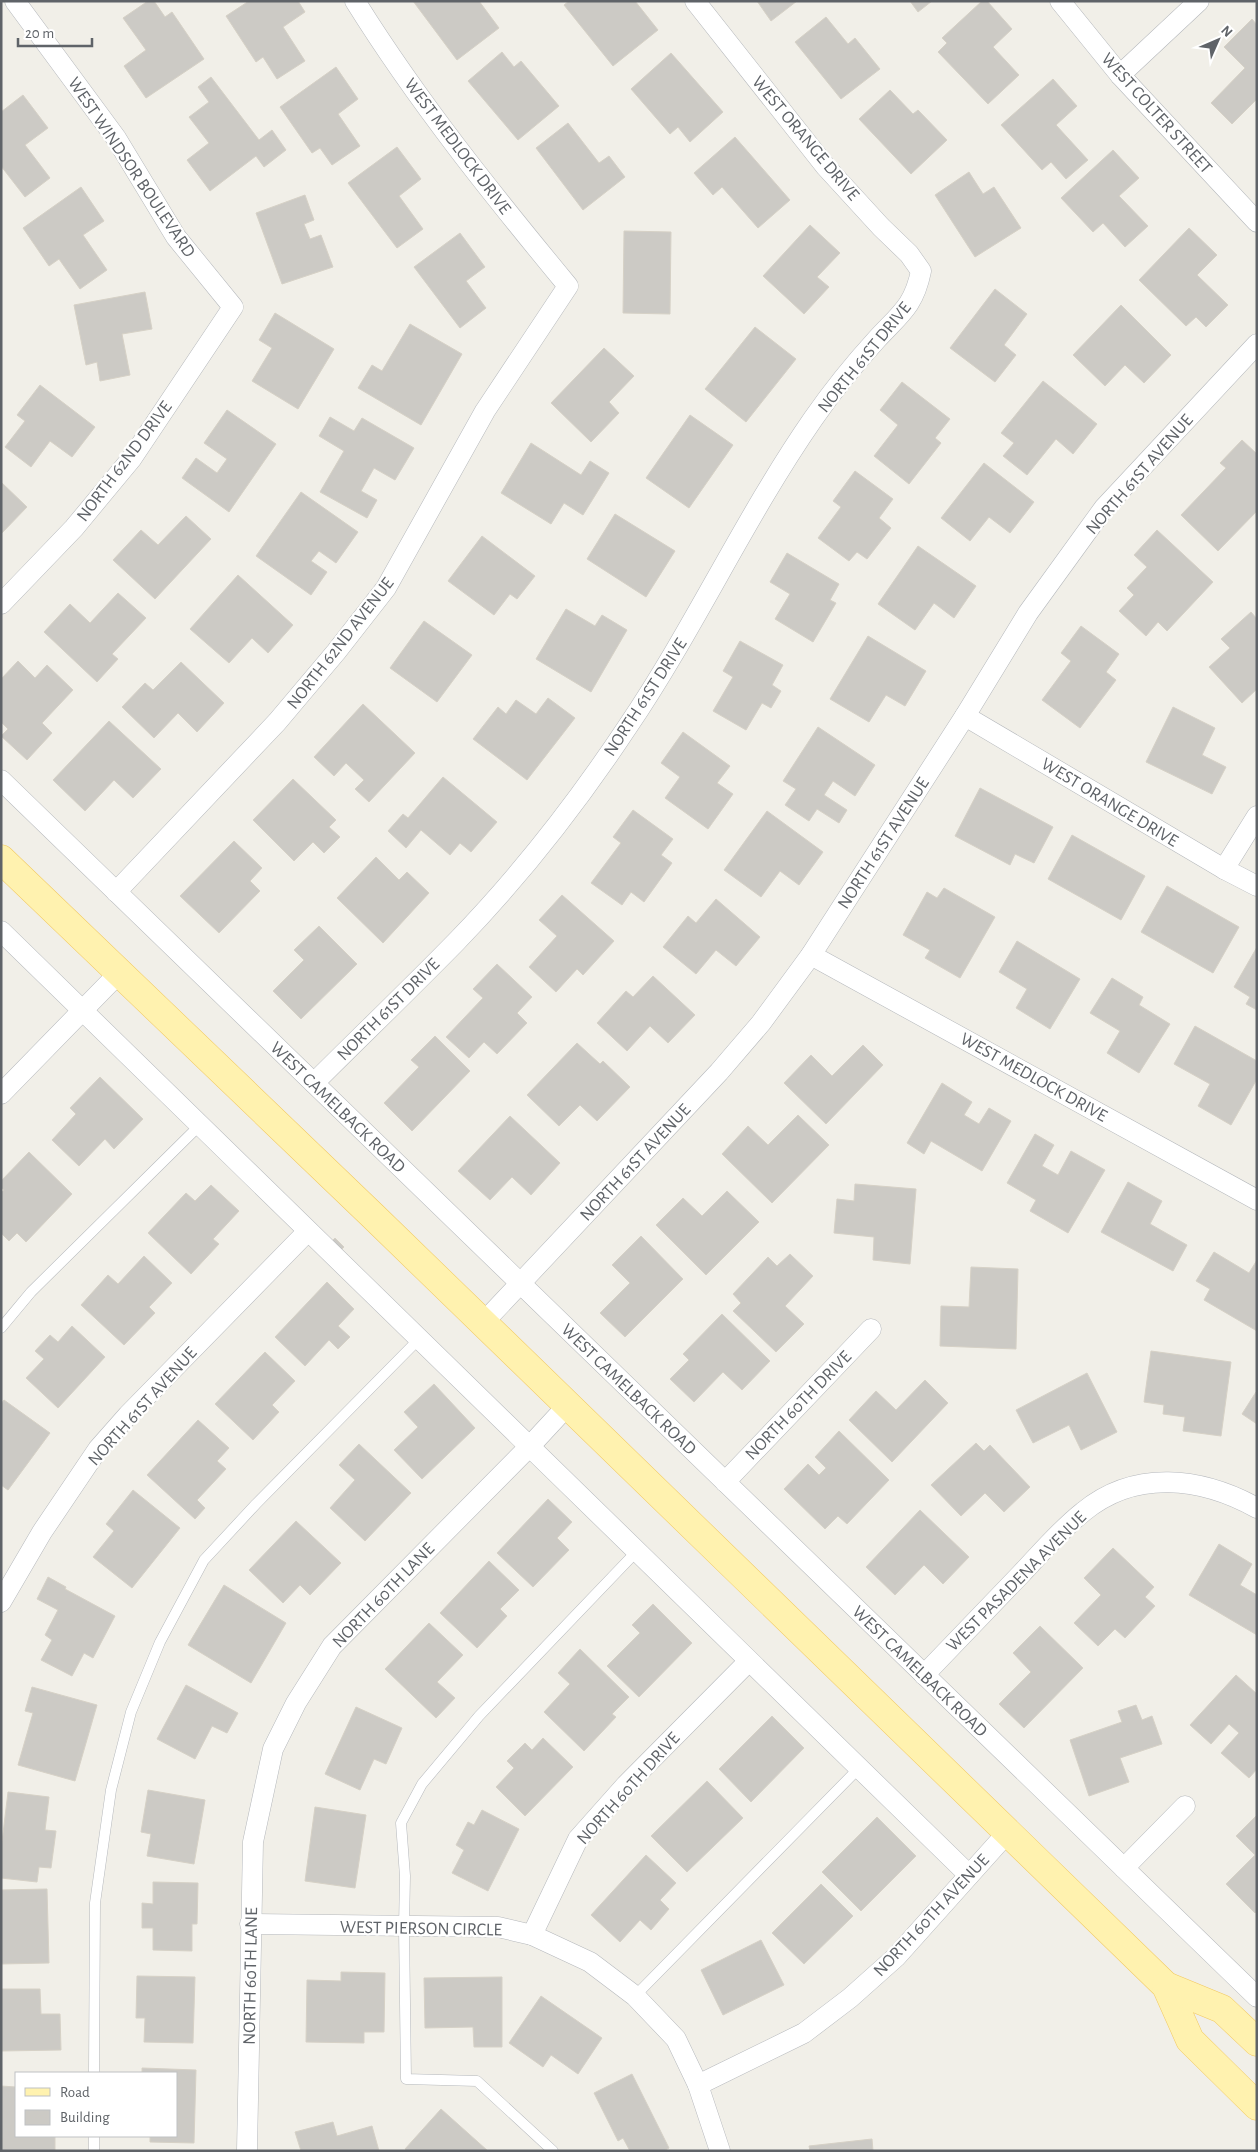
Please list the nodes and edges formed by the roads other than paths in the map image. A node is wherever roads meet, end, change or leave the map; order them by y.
1 (15, 1) edge
2 (355, 1) edge
3 (695, 1) edge
4 (1060, 1) edge
5 (1199, 1) edge
6 (1120, 75) junction
7 (1257, 222) edge
8 (921, 272) joint
9 (568, 286) joint
10 (233, 307) joint
11 (1257, 344) edge
12 (1, 604) edge
13 (965, 716) junction
14 (1, 780) edge
15 (1257, 816) edge
16 (1, 859) edge
17 (1224, 869) junction
18 (1257, 886) edge
19 (116, 892) junction
20 (1, 931) edge
21 (811, 955) junction
22 (119, 973) junction
23 (82, 1010) junction
24 (314, 1083) junction
25 (1, 1094) edge
26 (200, 1125) junction
27 (1257, 1200) edge
28 (308, 1231) junction
29 (521, 1284) junction
30 (483, 1323) junction
31 (1, 1328) edge
32 (871, 1329) dead end
33 (420, 1339) junction
34 (568, 1405) junction
35 (530, 1446) junction
36 (725, 1482) junction
37 (1257, 1508) edge
38 (637, 1551) junction
39 (1, 1602) edge
40 (749, 1661) junction
41 (924, 1675) junction
42 (859, 1768) junction
43 (1185, 1806) dead end
44 (1007, 1833) junction
45 (1124, 1868) junction
46 (969, 1875) junction
47 (250, 1924) junction
48 (404, 1927) junction
49 (532, 1934) junction
50 (1166, 1986) junction
51 (634, 1996) junction
52 (1257, 1998) edge
53 (1257, 2042) edge
54 (94, 2072) edge
55 (698, 2085) junction
56 (1257, 2106) edge
57 (94, 2137) edge
58 (94, 2151) edge
59 (247, 2151) edge
60 (554, 2151) edge
61 (720, 2151) edge

1 - 10 street, WEST WINDSOR BOULEVARD
2 - 9 street, WEST MEDLOCK DRIVE
3 - 8 street, WEST ORANGE DRIVE
4 - 6 street, WEST COLTER STREET
5 - 6 street
6 - 7 street, WEST COLTER STREET
8 - 24 street, NORTH 61ST DRIVE
9 - 19 street, NORTH 62ND AVENUE
10 - 12 street, NORTH 62ND DRIVE
11 - 13 street, NORTH 61ST AVENUE
13 - 17 street, WEST ORANGE DRIVE
13 - 21 street, NORTH 61ST AVENUE
14 - 19 street, WEST CAMELBACK ROAD
15 - 17 street
16 - 22 main road
17 - 18 street, WEST ORANGE DRIVE
19 - 24 street, WEST CAMELBACK ROAD
20 - 23 street
21 - 27 street, WEST MEDLOCK DRIVE
21 - 29 street, NORTH 61ST AVENUE
22 - 23 street
22 - 30 main road
23 - 25 street
23 - 26 street
24 - 29 street, WEST CAMELBACK ROAD
26 - 28 street
26 - 31 lane
28 - 33 street
28 - 39 street, NORTH 61ST AVENUE
29 - 30 street, NORTH 61ST AVENUE
29 - 36 street, WEST CAMELBACK ROAD
30 - 34 main road
32 - 36 street, NORTH 60TH DRIVE
33 - 35 street
33 - 54 lane
34 - 35 street, NORTH 60TH LANE
34 - 44 main road
35 - 38 street
35 - 47 street, NORTH 60TH LANE
36 - 41 street, WEST CAMELBACK ROAD
37 - 41 street, WEST PASADENA AVENUE
38 - 40 street
38 - 48 lane
40 - 42 street
40 - 49 street, NORTH 60TH DRIVE
41 - 45 street, WEST CAMELBACK ROAD
42 - 46 street
42 - 51 lane
43 - 45 street
44 - 46 street, NORTH 60TH AVENUE
44 - 50 main road
45 - 52 street, WEST CAMELBACK ROAD
46 - 55 street, NORTH 60TH AVENUE
47 - 48 street, WEST PIERSON CIRCLE
47 - 59 street, NORTH 60TH LANE
48 - 49 street, WEST PIERSON CIRCLE
48 - 60 lane
49 - 51 street, WEST PIERSON CIRCLE
50 - 53 main road
50 - 56 main road
51 - 55 street, WEST PIERSON CIRCLE
55 - 61 street, WEST PIERSON CIRCLE
57 - 58 lane

